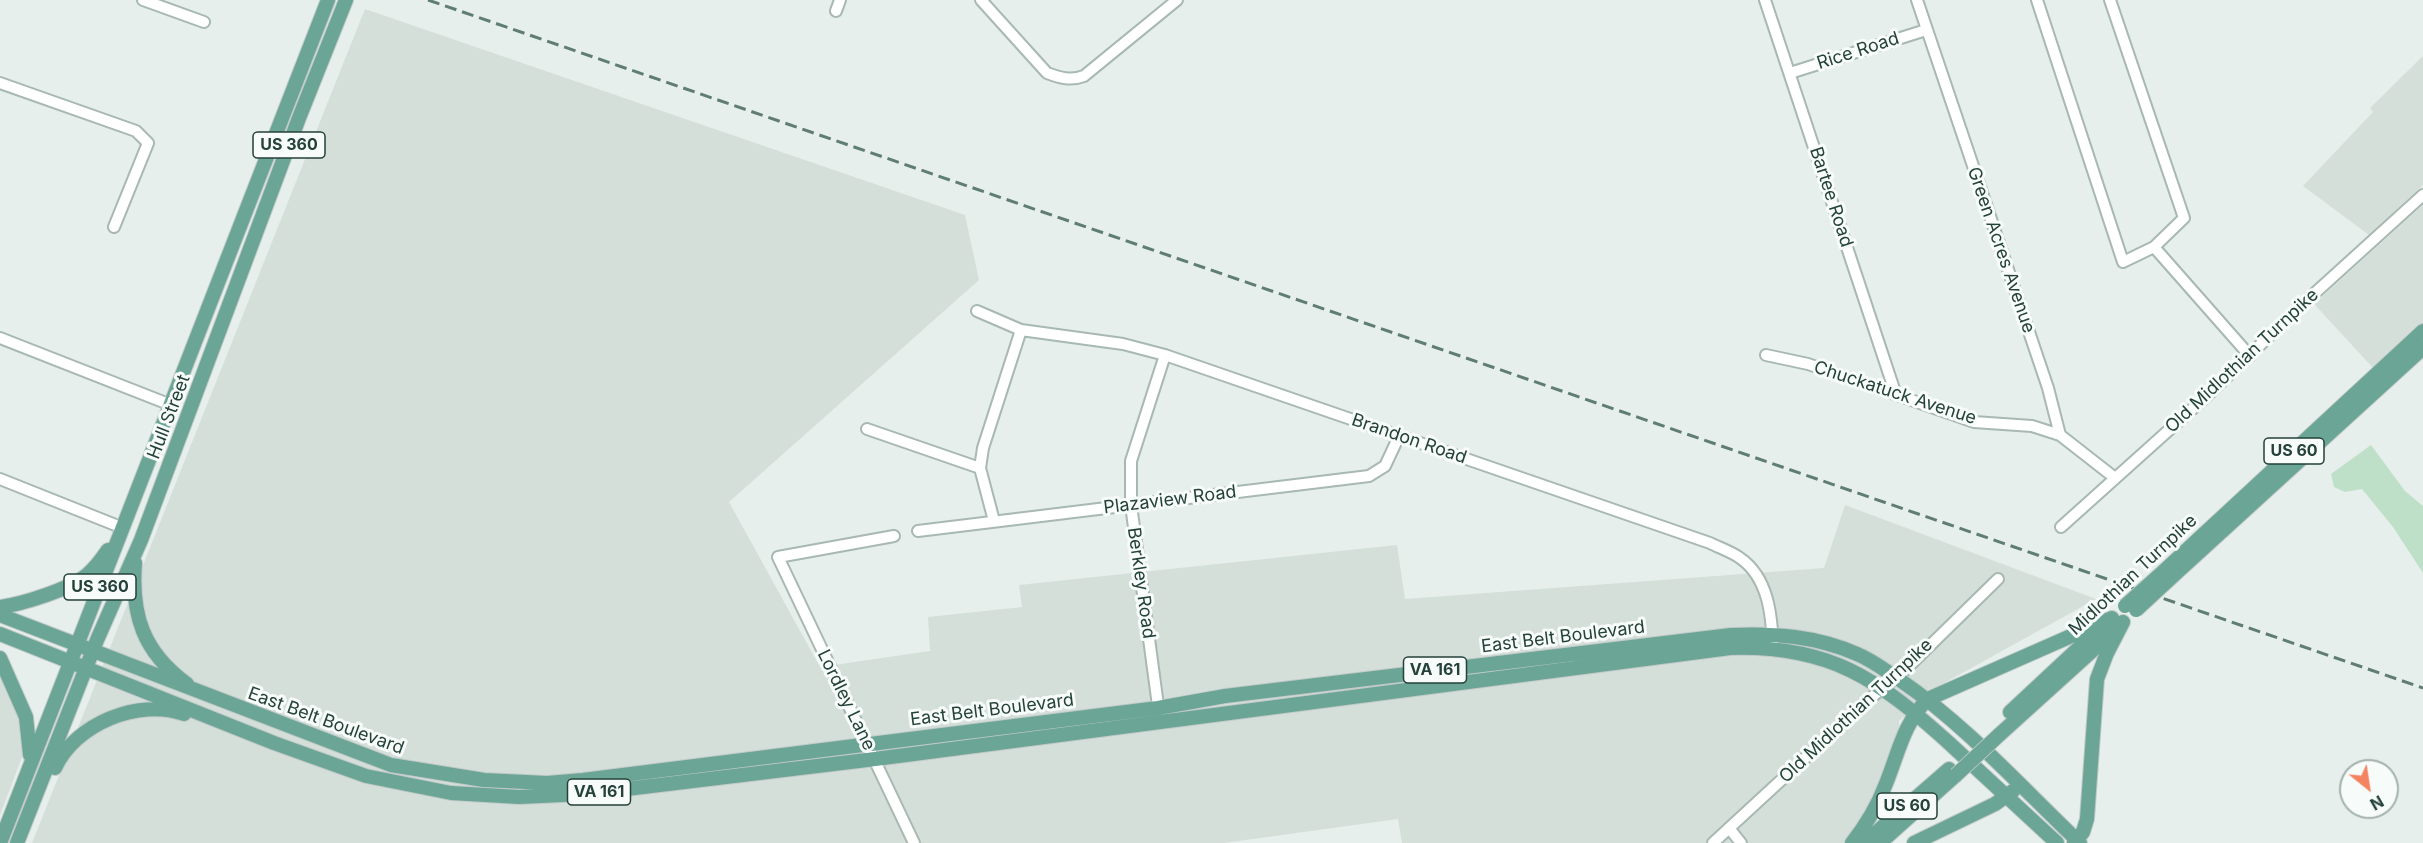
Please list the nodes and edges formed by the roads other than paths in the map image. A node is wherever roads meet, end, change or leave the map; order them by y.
1 (143, 0) edge
2 (328, 0) edge
3 (840, 0) edge
4 (981, 0) edge
5 (1177, 0) edge
6 (1765, 0) edge
7 (1917, 0) edge
8 (2037, 0) edge
9 (2110, 0) edge
10 (346, 1) edge
11 (836, 11) dead end
12 (204, 22) dead end
13 (1926, 30) junction
14 (1790, 73) junction
15 (0, 83) edge
16 (2423, 195) edge
17 (114, 227) dead end
18 (2154, 247) junction
19 (977, 311) dead end
20 (1021, 330) junction
21 (2423, 331) edge
22 (0, 338) edge
23 (2423, 348) edge
24 (1165, 355) junction
25 (1766, 355) dead end
26 (2250, 356) junction
27 (187, 362) junction
28 (198, 395) junction
29 (1896, 395) junction
30 (171, 405) junction
31 (867, 429) dead end
32 (2060, 435) junction
33 (1399, 436) junction
34 (180, 439) junction
35 (980, 468) junction
36 (2115, 478) junction
37 (0, 479) edge
38 (1131, 505) junction
39 (994, 521) junction
40 (2061, 526) dead end
41 (123, 528) junction
42 (918, 531) dead end
43 (894, 536) dead end
44 (136, 553) junction
45 (2170, 573) junction
46 (1998, 579) dead end
47 (0, 607) edge
48 (0, 615) edge
49 (2118, 620) junction
50 (0, 634) edge
51 (1772, 634) junction
52 (77, 646) junction
53 (1773, 649) junction
54 (92, 651) junction
55 (0, 658) edge
56 (70, 662) junction
57 (86, 668) junction
58 (1896, 677) junction
59 (1888, 691) junction
60 (204, 695) junction
61 (1928, 699) junction
62 (1915, 711) junction
63 (1159, 715) junction
64 (221, 722) junction
65 (1904, 733) junction
66 (866, 744) junction
67 (875, 759) junction
68 (29, 766) junction
69 (1952, 772) junction
70 (2019, 784) junction
71 (21, 788) junction
72 (2007, 797) junction
73 (34, 800) junction
74 (1729, 828) junction
75 (2077, 842) edge
76 (0, 843) edge
77 (7, 843) edge
78 (17, 843) edge
79 (914, 843) edge
80 (1713, 843) edge
81 (1740, 843) edge
82 (1852, 843) edge
83 (1864, 843) edge
84 (1880, 843) edge
85 (1914, 843) edge
86 (2057, 843) edge

1 - 12 street
2 - 27 main road, Hull Street / US 360
3 - 11 street
4 - 5 street
6 - 14 street, Bartee Road
7 - 13 street, Green Acres Avenue
8 - 18 street
9 - 18 street
10 - 28 main road, Hull Street / US 360
13 - 14 street, Rice Road
13 - 32 street, Green Acres Avenue
14 - 29 street, Bartee Road
15 - 17 street
16 - 26 street, Old Midlothian Turnpike
18 - 26 street
19 - 20 street, Brandon Road
20 - 24 street, Brandon Road
20 - 35 street
21 - 45 main road, Midlothian Turnpike / US 60
22 - 30 street
23 - 45 main road, Midlothian Turnpike / US 60
24 - 33 street, Brandon Road
24 - 38 street, Berkley Road
25 - 29 street, Chuckatuck Avenue
26 - 36 street, Old Midlothian Turnpike
27 - 28 main road
27 - 30 main road, Hull Street / US 360
28 - 34 main road, Hull Street / US 360
29 - 32 street, Chuckatuck Avenue
30 - 34 main road
30 - 41 main road, Hull Street / US 360
31 - 35 street
32 - 36 street
33 - 38 street, Plazaview Road
33 - 51 street, Brandon Road
34 - 44 main road, Hull Street / US 360
35 - 39 street
36 - 40 street, Old Midlothian Turnpike
37 - 41 street
38 - 39 street, Plazaview Road
38 - 63 street, Berkley Road
39 - 42 street, Plazaview Road
41 - 47 main road
41 - 52 main road, Hull Street / US 360
43 - 66 street, Lordley Lane
44 - 54 main road, Hull Street / US 360
44 - 60 main road
45 - 49 main road, Midlothian Turnpike / US 60, bridge
46 - 58 street, Old Midlothian Turnpike
48 - 52 main road, East Belt Boulevard / VA 161
49 - 61 main road
49 - 69 main road, Midlothian Turnpike / US 60
49 - 75 main road
50 - 56 main road, East Belt Boulevard / VA 161
51 - 53 street, Brandon Road
51 - 58 main road, East Belt Boulevard / VA 161
51 - 63 main road, East Belt Boulevard / VA 161
52 - 54 main road, East Belt Boulevard / VA 161
52 - 56 main road, Hull Street / US 360
53 - 59 main road, East Belt Boulevard / VA 161
53 - 63 main road, East Belt Boulevard / VA 161
54 - 57 main road, Hull Street / US 360
54 - 60 main road, East Belt Boulevard / VA 161
55 - 68 main road
56 - 57 main road, East Belt Boulevard / VA 161
56 - 68 main road, Hull Street / US 360
57 - 64 main road, East Belt Boulevard / VA 161
57 - 73 main road, Hull Street / US 360
58 - 59 street, Old Midlothian Turnpike
58 - 61 main road, East Belt Boulevard / VA 161
59 - 62 main road, East Belt Boulevard / VA 161
59 - 65 main road
59 - 74 street, Old Midlothian Turnpike
60 - 66 main road, East Belt Boulevard / VA 161
61 - 62 main road
61 - 70 main road, East Belt Boulevard / VA 161
62 - 65 main road
62 - 72 main road, East Belt Boulevard / VA 161
63 - 66 main road, East Belt Boulevard / VA 161
63 - 67 main road, East Belt Boulevard / VA 161
64 - 67 main road, East Belt Boulevard / VA 161
64 - 73 main road
65 - 82 main road
66 - 67 street, Lordley Lane
67 - 79 street, Lordley Lane
68 - 71 main road, Hull Street / US 360
69 - 83 main road, Midlothian Turnpike / US 60
69 - 84 main road, Midlothian Turnpike / US 60
70 - 72 main road
70 - 75 main road, VA 161
71 - 76 main road, Hull Street / US 360
71 - 77 main road
72 - 85 main road
72 - 86 main road, VA 161
73 - 78 main road, Hull Street / US 360
74 - 80 street, Old Midlothian Turnpike
74 - 81 street

